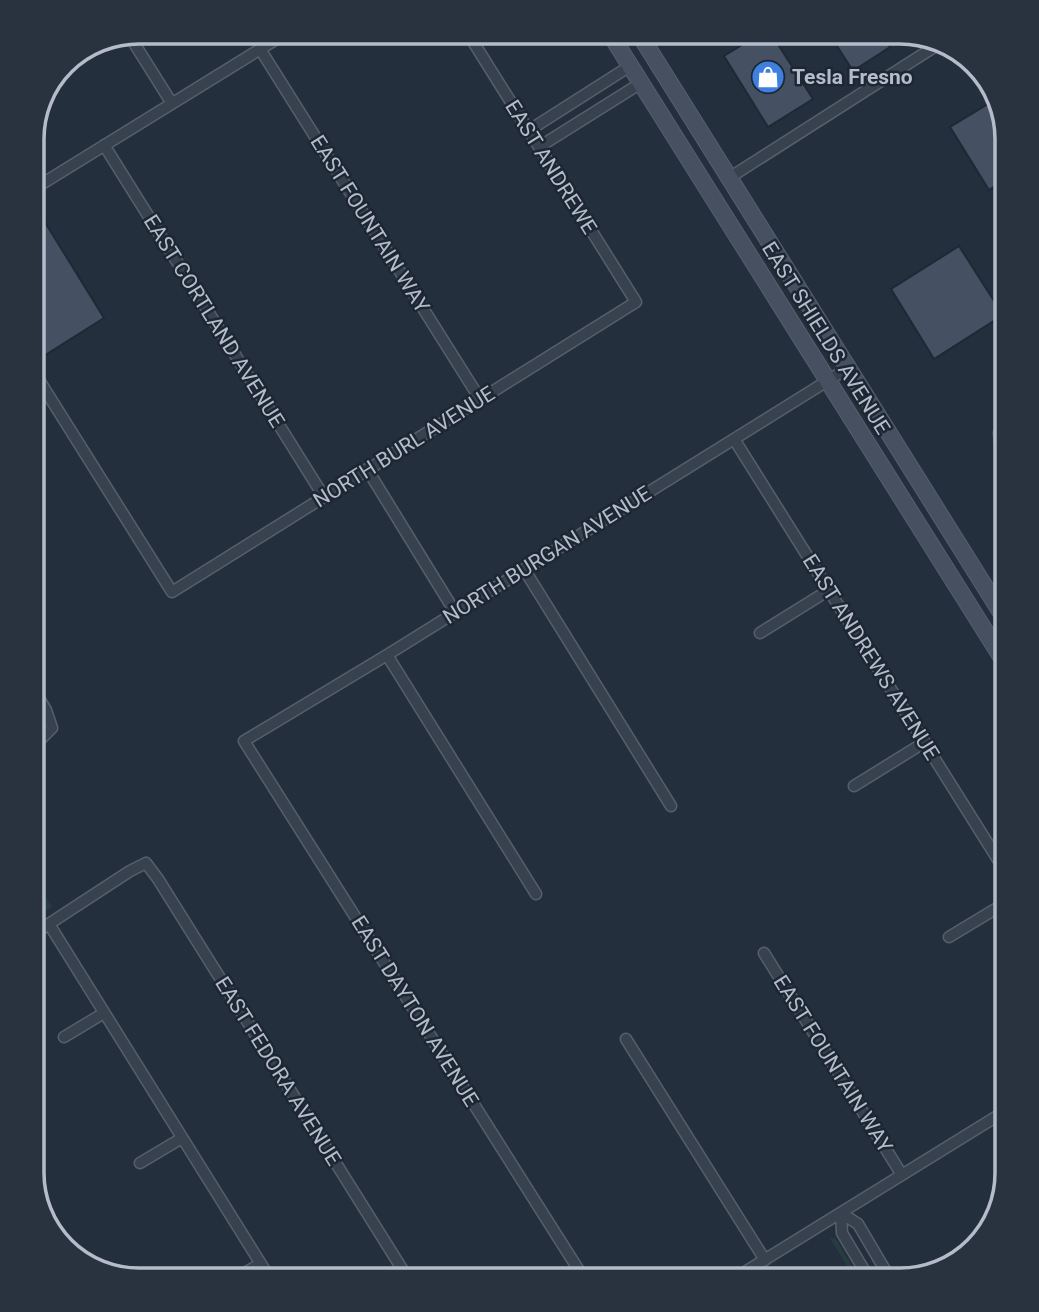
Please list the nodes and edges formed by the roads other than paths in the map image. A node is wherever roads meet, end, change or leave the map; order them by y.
1 (135, 44) edge
2 (268, 44) edge
3 (474, 44) edge
4 (616, 44) edge
5 (645, 44) edge
6 (260, 49) junction
7 (931, 49) edge
8 (630, 66) junction
9 (641, 83) junction
10 (172, 102) junction
11 (528, 131) junction
12 (104, 145) junction
13 (538, 147) junction
14 (729, 178) junction
15 (44, 182) edge
16 (636, 302) joint
17 (848, 368) junction
18 (828, 381) junction
19 (44, 388) edge
20 (480, 399) junction
21 (734, 439) junction
22 (367, 469) junction
23 (324, 497) junction
24 (934, 549) junction
25 (524, 569) junction
26 (829, 590) junction
27 (995, 603) edge
28 (456, 612) junction
29 (995, 627) edge
30 (761, 633) dead end
31 (995, 647) edge
32 (387, 655) junction
33 (44, 705) edge
34 (44, 735) edge
35 (244, 741) joint
36 (925, 742) junction
37 (854, 786) dead end
38 (671, 806) dead end
39 (995, 855) edge
40 (536, 894) dead end
41 (995, 909) edge
42 (49, 924) junction
43 (44, 927) edge
44 (949, 937) dead end
45 (764, 953) dead end
46 (104, 1013) junction
47 (64, 1037) dead end
48 (626, 1039) dead end
49 (995, 1117) edge
50 (182, 1138) junction
51 (140, 1163) dead end
52 (902, 1175) junction
53 (841, 1213) junction
54 (765, 1260) junction
55 (260, 1264) junction
56 (253, 1268) edge
57 (263, 1268) edge
58 (401, 1268) edge
59 (577, 1268) edge
60 (752, 1268) edge
61 (863, 1268) edge
62 (884, 1268) edge

1 - 10 street
2 - 6 street
3 - 11 street, EAST ANDREWE
4 - 8 main road, EAST SHIELDS AVENUE
5 - 14 main road, EAST SHIELDS AVENUE
6 - 10 street
6 - 20 street, EAST FOUNTAIN WAY
7 - 14 street
8 - 9 main road, EAST SHIELDS AVENUE
8 - 11 street
9 - 13 street
9 - 18 main road, EAST SHIELDS AVENUE
10 - 12 street
11 - 13 street, EAST ANDREWE
12 - 15 street
12 - 23 street, EAST CORTLAND AVENUE
13 - 16 street, EAST ANDREWE
14 - 17 main road, EAST SHIELDS AVENUE
16 - 20 street, NORTH BURL AVENUE
17 - 18 street, NORTH BURGAN AVENUE
17 - 27 main road, EAST SHIELDS AVENUE
18 - 21 street, NORTH BURGAN AVENUE
18 - 24 main road, EAST SHIELDS AVENUE
19 - 23 street, NORTH BURL AVENUE
20 - 22 street, NORTH BURL AVENUE
21 - 25 street, NORTH BURGAN AVENUE
21 - 26 street, EAST ANDREWS AVENUE
22 - 23 street, NORTH BURL AVENUE
22 - 28 street
24 - 29 main road
24 - 31 main road, EAST SHIELDS AVENUE
25 - 28 street, NORTH BURGAN AVENUE
25 - 38 street
26 - 30 street
26 - 36 street, EAST ANDREWS AVENUE
28 - 32 street, NORTH BURGAN AVENUE
32 - 35 street, NORTH BURGAN AVENUE
32 - 40 street
33 - 34 street
35 - 59 street, EAST DAYTON AVENUE
36 - 37 street
36 - 39 street, EAST ANDREWS AVENUE
41 - 44 street
42 - 43 street
42 - 46 street
42 - 58 street, EAST FEDORA AVENUE
45 - 52 street, EAST FOUNTAIN WAY
46 - 47 street
46 - 50 street
48 - 54 street
49 - 52 street
50 - 51 street
50 - 55 street
52 - 53 street
53 - 54 street
53 - 61 street
53 - 62 street
54 - 60 street
55 - 56 street
55 - 57 street

